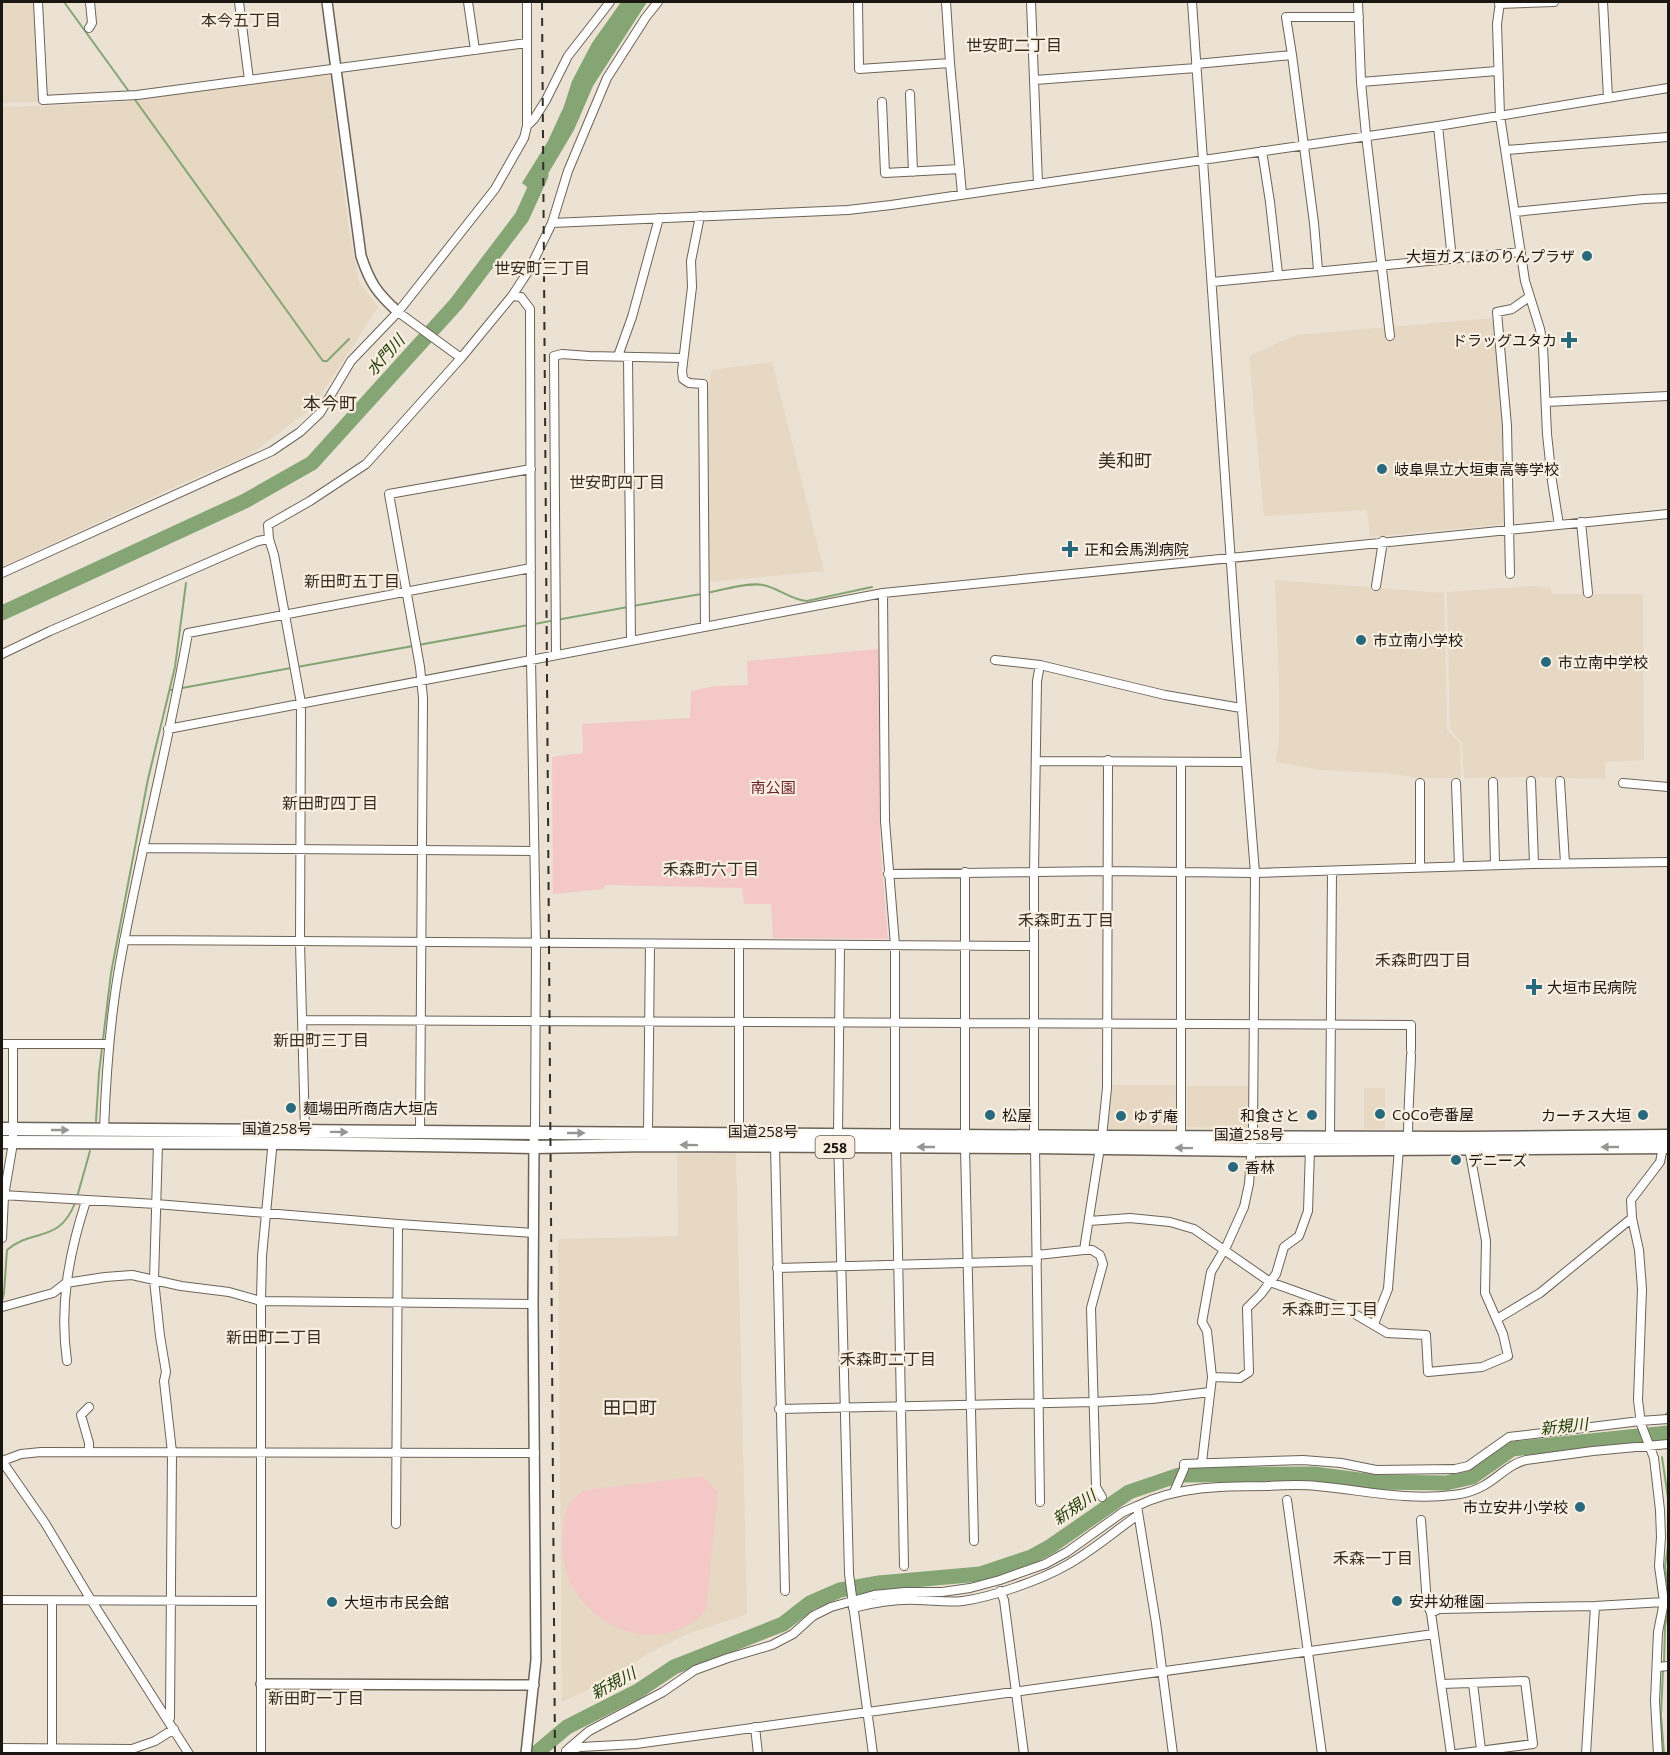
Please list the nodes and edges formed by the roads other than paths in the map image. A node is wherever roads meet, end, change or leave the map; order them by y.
1 (38, 2) edge
2 (90, 2) edge
3 (239, 2) edge
4 (327, 2) edge
5 (468, 2) edge
6 (527, 2) edge
7 (610, 2) edge
8 (658, 2) edge
9 (858, 2) edge
10 (946, 2) edge
11 (1031, 2) edge
12 (1192, 2) edge
13 (1358, 2) edge
14 (1554, 2) edge
15 (1603, 2) edge
16 (1500, 3) edge
17 (1359, 17) junction
18 (89, 28) dead end
19 (527, 43) junction
20 (475, 50) junction
21 (1292, 55) junction
22 (950, 63) junction
23 (1196, 66) junction
24 (336, 68) junction
25 (1497, 71) junction
26 (249, 80) junction
27 (1035, 80) junction
28 (1361, 82) junction
29 (1668, 88) edge
30 (910, 94) dead end
31 (1608, 98) junction
32 (882, 102) dead end
33 (1500, 116) junction
34 (526, 126) junction
35 (1438, 126) junction
36 (1366, 135) junction
37 (1668, 137) edge
38 (1305, 144) junction
39 (1506, 150) junction
40 (1262, 151) junction
41 (1202, 159) junction
42 (960, 169) junction
43 (913, 172) junction
44 (1038, 184) junction
45 (962, 194) junction
46 (1668, 198) edge
47 (1515, 212) junction
48 (700, 216) junction
49 (658, 218) junction
50 (552, 223) junction
51 (1521, 252) junction
52 (1452, 259) junction
53 (1383, 264) junction
54 (1318, 270) junction
55 (1278, 274) junction
56 (1212, 282) junction
57 (512, 296) junction
58 (1529, 297) junction
59 (401, 314) junction
60 (1390, 336) dead end
61 (618, 356) junction
62 (458, 357) junction
63 (628, 357) junction
64 (683, 358) junction
65 (1668, 396) edge
66 (1546, 402) junction
67 (531, 469) junction
68 (1668, 514) edge
69 (1581, 522) junction
70 (1559, 525) junction
71 (1509, 530) junction
72 (269, 539) junction
73 (1383, 541) junction
74 (1231, 557) junction
75 (531, 568) junction
76 (2, 573) edge
77 (1510, 574) dead end
78 (1377, 586) dead end
79 (406, 591) junction
80 (884, 593) junction
81 (1588, 593) dead end
82 (284, 614) junction
83 (705, 627) junction
84 (631, 641) junction
85 (2, 654) edge
86 (556, 655) junction
87 (531, 659) junction
88 (995, 660) dead end
89 (1040, 665) junction
90 (422, 681) junction
91 (301, 703) junction
92 (1241, 708) junction
93 (168, 729) junction
94 (1108, 760) junction
95 (1036, 761) junction
96 (1181, 762) junction
97 (1245, 762) junction
98 (1560, 781) dead end
99 (1531, 782) dead end
100 (1420, 783) dead end
101 (1456, 783) dead end
102 (1494, 783) dead end
103 (1623, 783) dead end
104 (1668, 787) edge
105 (143, 848) junction
106 (301, 850) junction
107 (423, 850) junction
108 (534, 851) junction
109 (1668, 861) edge
110 (1565, 863) junction
111 (1534, 864) junction
112 (1495, 865) junction
113 (1459, 866) junction
114 (1420, 867) junction
115 (1332, 871) junction
116 (965, 872) junction
117 (1034, 872) junction
118 (1109, 872) junction
119 (1182, 873) junction
120 (1255, 873) junction
121 (888, 874) junction
122 (124, 940) junction
123 (300, 942) junction
124 (422, 943) junction
125 (536, 943) junction
126 (650, 944) junction
127 (739, 945) junction
128 (840, 945) junction
129 (895, 945) junction
130 (965, 946) junction
131 (1034, 946) junction
132 (303, 1020) junction
133 (421, 1020) junction
134 (535, 1021) junction
135 (649, 1022) junction
136 (739, 1022) junction
137 (839, 1022) junction
138 (895, 1023) junction
139 (1034, 1023) junction
140 (1107, 1023) junction
141 (964, 1024) junction
142 (1181, 1024) junction
143 (1254, 1025) junction
144 (1331, 1025) junction
145 (2, 1044) edge
146 (13, 1044) junction
147 (109, 1044) junction
148 (7, 1130) edge
149 (104, 1130) junction
150 (305, 1131) junction
151 (535, 1132) junction
152 (420, 1133) junction
153 (648, 1133) junction
154 (739, 1134) junction
155 (1181, 1137) junction
156 (273, 1138) junction
157 (1330, 1138) junction
158 (1408, 1138) junction
159 (839, 1141) junction
160 (895, 1141) junction
161 (965, 1141) junction
162 (1034, 1142) junction
163 (1101, 1142) junction
164 (7, 1143) edge
165 (158, 1143) junction
166 (1252, 1143) junction
167 (1667, 1143) edge
168 (775, 1146) junction
169 (533, 1147) junction
170 (1399, 1148) junction
171 (1469, 1148) junction
172 (1310, 1149) junction
173 (3, 1196) edge
174 (86, 1201) junction
175 (156, 1204) junction
176 (265, 1212) junction
177 (1632, 1218) junction
178 (1089, 1221) junction
179 (398, 1224) junction
180 (534, 1233) junction
181 (2, 1238) edge
182 (1084, 1250) junction
183 (1224, 1250) junction
184 (1037, 1258) junction
185 (967, 1263) junction
186 (897, 1264) junction
187 (842, 1266) junction
188 (777, 1268) junction
189 (154, 1280) junction
190 (1270, 1282) junction
191 (66, 1283) junction
192 (261, 1301) junction
193 (398, 1302) junction
194 (533, 1304) junction
195 (2, 1307) edge
196 (1497, 1319) junction
197 (1374, 1324) junction
198 (67, 1361) dead end
199 (1212, 1377) junction
200 (1210, 1392) junction
201 (1094, 1402) junction
202 (1038, 1403) junction
203 (970, 1405) junction
204 (901, 1406) junction
205 (89, 1407) dead end
206 (845, 1407) junction
207 (779, 1409) junction
208 (1668, 1419) edge
209 (1641, 1422) junction
210 (1648, 1444) junction
211 (1668, 1444) edge
212 (89, 1452) junction
213 (172, 1452) junction
214 (260, 1452) junction
215 (535, 1453) junction
216 (398, 1454) junction
217 (2, 1461) edge
218 (1202, 1462) junction
219 (1174, 1491) junction
220 (1102, 1497) dead end
221 (1287, 1500) dead end
222 (1040, 1502) dead end
223 (1137, 1506) junction
224 (1138, 1515) junction
225 (1421, 1520) dead end
226 (396, 1524) dead end
227 (1665, 1538) edge
228 (974, 1541) dead end
229 (904, 1566) dead end
230 (785, 1591) dead end
231 (1000, 1591) junction
232 (2, 1600) edge
233 (52, 1600) junction
234 (91, 1600) junction
235 (170, 1601) junction
236 (261, 1601) junction
237 (852, 1602) junction
238 (1664, 1602) junction
239 (1595, 1606) junction
240 (1431, 1613) junction
241 (1434, 1634) junction
242 (1308, 1651) junction
243 (1664, 1667) edge
244 (1162, 1672) junction
245 (1473, 1683) junction
246 (261, 1684) junction
247 (1442, 1684) junction
248 (534, 1685) junction
249 (1016, 1692) junction
250 (868, 1711) junction
251 (168, 1720) junction
252 (754, 1727) junction
253 (174, 1729) junction
254 (2, 1748) edge
255 (612, 1750) edge
256 (1481, 1750) junction
257 (52, 1751) edge
258 (564, 1752) edge
259 (189, 1754) edge
260 (261, 1754) edge
261 (526, 1754) edge
262 (758, 1754) edge
263 (873, 1754) edge
264 (1024, 1754) edge
265 (1173, 1754) edge
266 (1322, 1754) edge
267 (1450, 1754) edge
268 (1456, 1754) edge
269 (1586, 1754) edge
270 (1658, 1754) edge

1 - 26 street
2 - 18 street
3 - 26 street
4 - 24 street
5 - 20 street
6 - 19 street
7 - 34 street
8 - 50 street
9 - 22 street
10 - 22 street
11 - 27 street
12 - 23 street
13 - 17 street
14 - 16 street
15 - 31 street
16 - 25 street
17 - 21 street
17 - 28 street
19 - 20 street
19 - 34 street
20 - 24 street
21 - 23 street
21 - 38 street
22 - 42 street
23 - 27 street
23 - 41 street
24 - 26 street
24 - 59 street
25 - 28 street
25 - 33 street
27 - 44 street
28 - 36 street
29 - 31 street
30 - 43 street
31 - 33 street
32 - 43 street
33 - 35 street
33 - 39 street
34 - 59 street
35 - 36 street
35 - 52 street
36 - 38 street
36 - 53 street
37 - 39 street
38 - 40 street
38 - 54 street
39 - 47 street
40 - 41 street
40 - 55 street
41 - 44 street
41 - 56 street
42 - 43 street
42 - 45 street
44 - 45 street
45 - 48 street
46 - 47 street
47 - 51 street
48 - 49 street
48 - 64 street
49 - 50 street
49 - 61 street
50 - 57 street
51 - 52 street
51 - 58 street
52 - 53 street
53 - 54 street
53 - 60 street
54 - 55 street
55 - 56 street
56 - 74 street
57 - 62 street
57 - 67 street
58 - 66 street
58 - 71 street
59 - 62 street
59 - 76 street
61 - 63 street
61 - 86 street
62 - 72 street
63 - 64 street
63 - 84 street
64 - 83 street
65 - 66 street
66 - 70 street
67 - 75 street
67 - 79 street
68 - 69 street
69 - 70 street
69 - 81 street
70 - 71 street
71 - 73 street
71 - 77 street
72 - 82 street
72 - 85 street
73 - 74 street
73 - 78 street
74 - 80 street
74 - 92 street
75 - 79 street
75 - 87 street
79 - 82 street
79 - 90 street
80 - 83 street
80 - 121 street
82 - 91 street
82 - 93 street
83 - 84 street
84 - 86 street
86 - 87 street
87 - 90 street
87 - 108 street
88 - 89 street
89 - 92 street
89 - 95 street
90 - 91 street
90 - 107 street
91 - 93 street
91 - 106 street
92 - 97 street
93 - 105 street
94 - 95 street
94 - 96 street
94 - 118 street
95 - 117 street
96 - 97 street
96 - 119 street
97 - 120 street
98 - 110 street
99 - 111 street
100 - 114 street
101 - 113 street
102 - 112 street
103 - 104 street
105 - 106 street
105 - 122 street
106 - 107 street
106 - 123 street
107 - 108 street
107 - 124 street
108 - 125 street
109 - 110 street
110 - 111 street
111 - 112 street
112 - 113 street
113 - 114 street
114 - 115 street
115 - 120 street
115 - 144 street
116 - 117 street
116 - 121 street
116 - 130 street
117 - 118 street
117 - 131 street
118 - 119 street
118 - 140 street
119 - 120 street
119 - 142 street
120 - 143 street
121 - 129 street
122 - 123 street
122 - 147 street
123 - 124 street
123 - 132 street
124 - 125 street
124 - 133 street
125 - 126 street
125 - 134 street
126 - 127 street
126 - 135 street
127 - 128 street
127 - 136 street
128 - 129 street
128 - 137 street
129 - 130 street
129 - 138 street
130 - 131 street
130 - 141 street
131 - 139 street
132 - 133 street
132 - 150 street
133 - 134 street
133 - 152 street
134 - 135 street
134 - 151 street
135 - 136 street
135 - 153 street
136 - 137 street
136 - 154 street
137 - 138 street
137 - 159 street
138 - 141 street
138 - 160 street
139 - 140 street
139 - 141 street
139 - 162 street
140 - 142 street
140 - 163 street
141 - 161 street
142 - 143 street
142 - 155 street
143 - 144 street
143 - 166 street
144 - 157 street
144 - 158 street
145 - 146 street
146 - 147 street
146 - 148 street
147 - 149 street
148 -> 149 highway, 国道258号 / 258
148 - 164 street
149 - 156 highway, 国道258号 / 258
150 -> 152 highway, 国道258号 / 258
150 - 156 highway, 国道258号 / 258
151 - 152 highway, 国道258号 / 258
151 -> 153 highway, 国道258号 / 258
151 - 169 street
153 - 154 highway, 国道258号 / 258
154 - 159 highway, 国道258号 / 258
155 - 163 highway, 国道258号 / 258
155 - 166 highway, 国道258号 / 258
156 - 165 highway, 国道258号 / 258
156 - 169 highway, 国道258号 / 258
156 - 176 street
157 - 158 highway, 国道258号 / 258
157 - 166 highway, 国道258号 / 258
158 - 167 highway, 国道258号 / 258
159 - 160 highway, 国道258号 / 258
159 - 168 highway, 国道258号 / 258
159 - 187 street
160 - 161 highway, 国道258号 / 258
160 - 186 street
161 - 162 highway, 国道258号 / 258
161 - 185 street
162 - 163 highway, 国道258号 / 258
162 - 184 street
166 -> 163 highway, 国道258号 / 258
163 - 178 street
164 - 165 highway, 国道258号 / 258
164 - 173 street
165 - 175 street
166 - 172 highway, 国道258号 / 258
166 - 183 street
167 -> 171 highway, 国道258号 / 258
167 - 177 street
168 -> 169 highway, 国道258号 / 258
168 - 188 street
169 - 180 street
170 - 171 highway, 国道258号 / 258
170 - 172 highway, 国道258号 / 258
170 - 197 street
171 - 196 street
172 - 190 street
173 - 174 street
173 - 181 street
174 - 175 street
174 - 191 street
175 - 176 street
175 - 189 street
176 - 179 street
176 - 192 street
177 - 196 street
177 - 209 street
178 - 182 street
178 - 183 street
179 - 180 street
179 - 193 street
180 - 194 street
182 - 184 street
182 - 201 street
183 - 190 street
183 - 199 street
184 - 185 street
184 - 202 street
185 - 186 street
185 - 203 street
186 - 187 street
186 - 204 street
187 - 188 street
187 - 206 street
188 - 207 street
189 - 191 street
189 - 192 street
189 - 213 street
190 - 197 street
190 - 199 street
191 - 195 street
191 - 198 street
192 - 193 street
192 - 214 street
193 - 194 street
193 - 216 street
194 - 215 street
196 - 197 street
199 - 200 street
200 - 201 street
200 - 218 street
201 - 202 street
201 - 220 street
202 - 203 street
202 - 222 street
203 - 204 street
203 - 228 street
204 - 206 street
204 - 229 street
205 - 212 street
206 - 207 street
206 - 237 street
207 - 230 street
208 - 209 street
209 - 210 street
209 - 218 street
210 - 211 street
210 - 219 street
210 - 227 street
212 - 213 street
212 - 217 street
213 - 214 street
213 - 235 street
214 - 216 street
214 - 236 street
215 - 216 street
215 - 248 street
216 - 226 street
217 - 234 street
218 - 219 street
219 - 223 street
221 - 242 street
223 - 224 street
223 - 237 street
224 - 231 street
224 - 244 street
225 - 240 street
227 - 238 street
231 - 237 street
231 - 249 street
232 - 233 street
233 - 234 street
233 - 257 street
234 - 235 street
234 - 251 street
235 - 236 street
235 - 251 street
236 - 246 street
237 - 250 street
237 - 258 street
238 - 239 street
238 - 243 street
239 - 240 street
239 - 269 street
240 - 241 street
241 - 242 street
241 - 247 street
242 - 244 street
242 - 266 street
243 - 270 street
244 - 249 street
244 - 265 street
245 - 247 street
245 - 256 street
245 - 256 street
246 - 248 street
246 - 260 street
247 - 267 street
248 - 261 street
249 - 250 street
249 - 264 street
250 - 252 street
250 - 263 street
251 - 253 street
252 - 255 street
252 - 262 street
253 - 257 street
253 - 259 street
254 - 257 street
255 - 258 street
256 - 268 street

